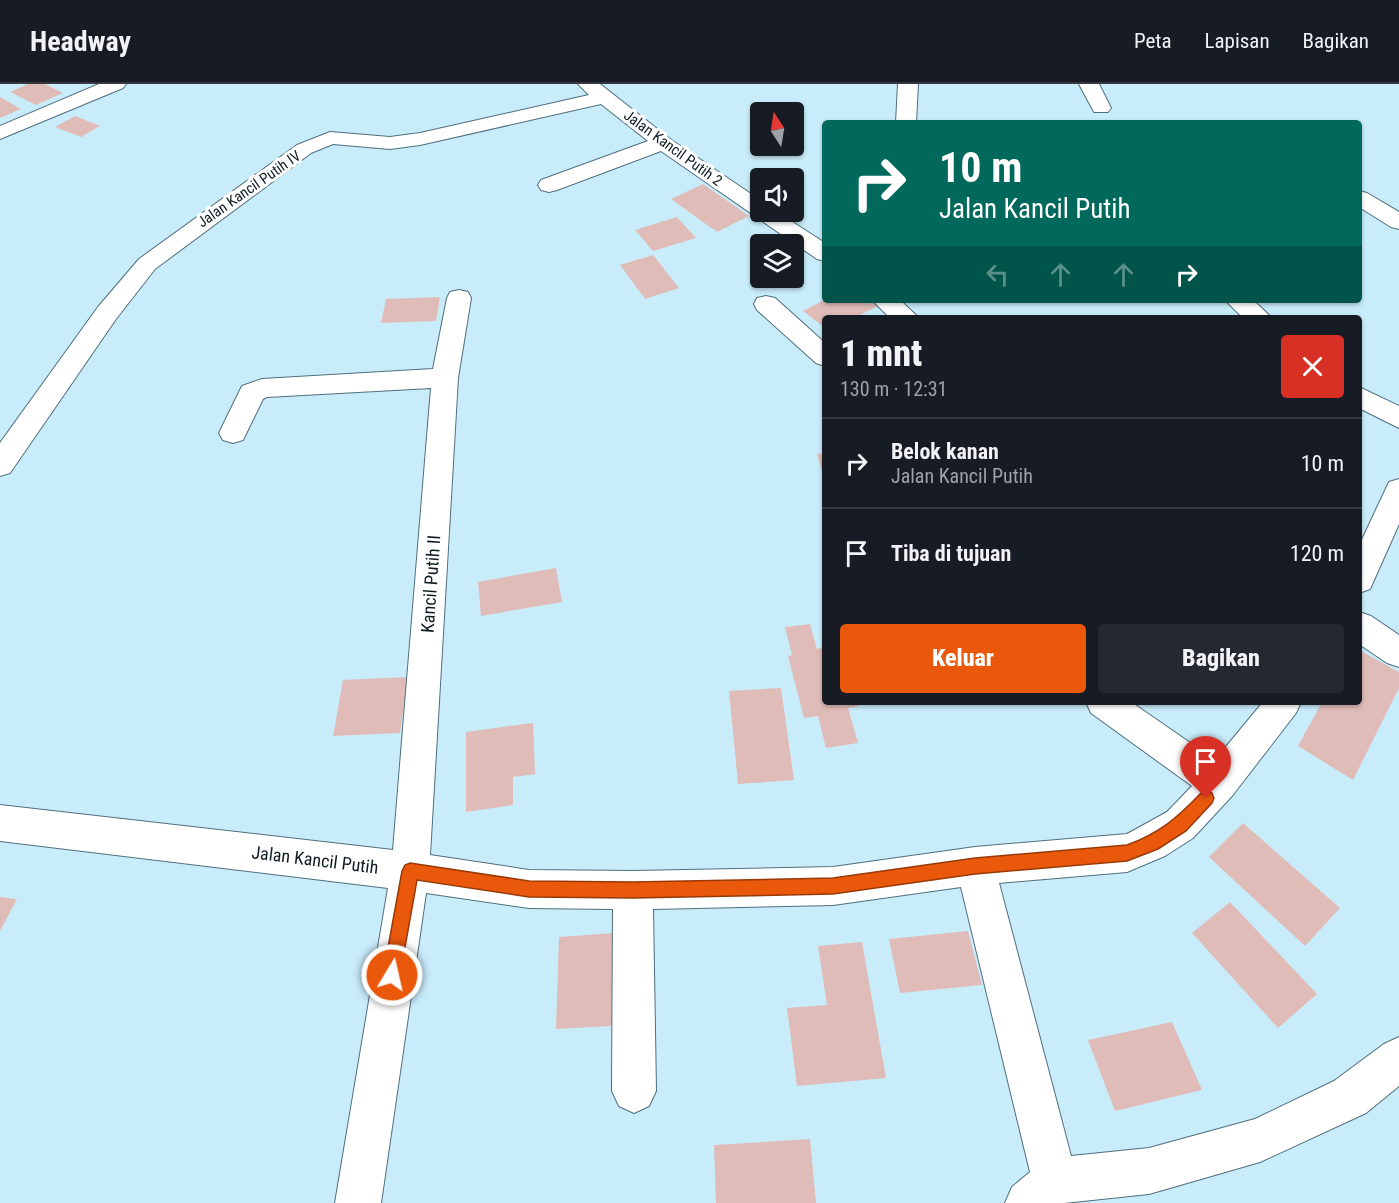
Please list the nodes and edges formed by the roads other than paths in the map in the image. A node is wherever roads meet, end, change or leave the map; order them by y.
1 (116, 84) edge
2 (588, 84) edge
3 (908, 84) edge
4 (1089, 84) edge
5 (605, 97) junction
6 (1101, 108) dead end
7 (906, 120) edge
8 (0, 133) edge
9 (663, 143) junction
10 (549, 185) dead end
11 (1362, 200) edge
12 (750, 203) edge
13 (778, 222) edge
14 (1399, 222) edge
15 (822, 252) edge
16 (459, 298) dead end
17 (888, 303) edge
18 (1241, 303) edge
19 (766, 304) dead end
20 (902, 315) edge
21 (1255, 315) edge
22 (822, 354) edge
23 (446, 378) junction
24 (1362, 398) edge
25 (1399, 418) edge
26 (233, 433) dead end
27 (0, 465) edge
28 (1399, 490) edge
29 (1362, 573) edge
30 (1362, 628) edge
31 (1399, 653) edge
32 (1107, 705) edge
33 (1282, 705) edge
34 (1219, 784) junction
35 (0, 824) edge
36 (975, 866) junction
37 (410, 871) junction
38 (633, 890) junction
39 (1399, 1059) edge
40 (634, 1091) dead end
41 (1042, 1192) edge
42 (358, 1203) edge

1 - 8 street
2 - 5 street, Jalan Kancil Putih 2
3 - 7 street
4 - 6 street
5 - 9 street, Jalan Kancil Putih 2
5 - 27 street, Jalan Kancil Putih IV
9 - 10 street
9 - 12 street, Jalan Kancil Putih 2
11 - 14 street
13 - 15 street, Jalan Kancil Putih 2
16 - 23 street, Kancil Putih II
17 - 20 street
18 - 21 street
19 - 22 street
23 - 26 street
23 - 37 street, Kancil Putih II
24 - 25 street
28 - 29 street
30 - 31 street
32 - 34 street
33 - 34 street, Jalan Kancil Putih
34 - 36 street, Jalan Kancil Putih
35 - 37 street, Jalan Kancil Putih
36 - 38 street, Jalan Kancil Putih
36 - 41 street
37 - 38 street, Jalan Kancil Putih
37 - 42 street, Kancil Putih II
38 - 40 street
39 - 41 street

